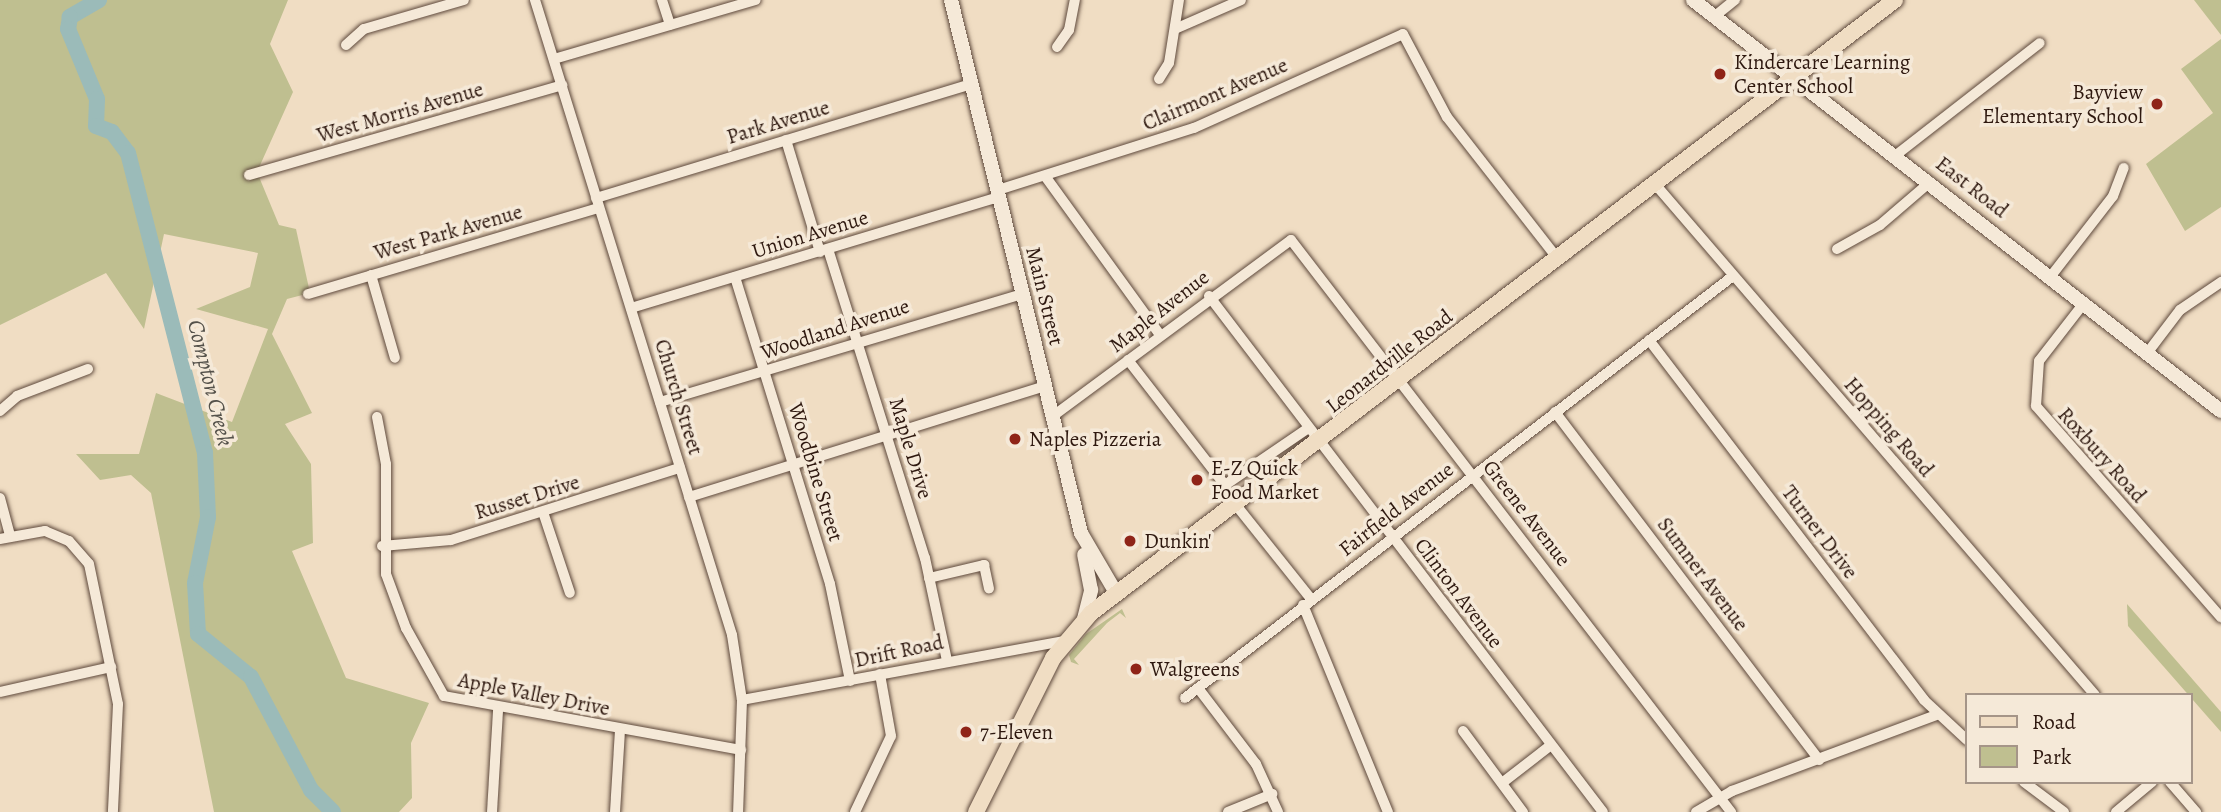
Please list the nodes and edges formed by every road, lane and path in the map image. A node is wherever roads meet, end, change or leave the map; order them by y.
1 (464, 0) edge
2 (535, 0) edge
3 (662, 0) edge
4 (756, 0) edge
5 (951, 0) edge
6 (1075, 0) edge
7 (1179, 0) edge
8 (1241, 0) edge
9 (1693, 0) edge
10 (1735, 0) edge
11 (1895, 0) edge
12 (1715, 16) junction
13 (670, 25) junction
14 (1175, 29) junction
15 (2040, 43) dead end
16 (345, 45) dead end
17 (1057, 47) dead end
18 (554, 60) junction
19 (1795, 77) junction
20 (1159, 79) dead end
21 (971, 84) junction
22 (562, 85) junction
23 (786, 141) junction
24 (1896, 155) junction
25 (2124, 168) dead end
26 (249, 175) dead end
27 (1045, 176) junction
28 (1930, 182) junction
29 (1655, 184) junction
30 (998, 194) junction
31 (598, 203) junction
32 (1291, 240) joint
33 (1837, 249) dead end
34 (824, 250) junction
35 (1557, 258) junction
36 (370, 275) junction
37 (1732, 276) junction
38 (2051, 276) junction
39 (735, 277) junction
40 (2221, 282) edge
41 (308, 294) dead end
42 (1023, 294) junction
43 (1209, 296) junction
44 (2084, 303) junction
45 (631, 307) junction
46 (1160, 335) junction
47 (1650, 340) junction
48 (858, 342) junction
49 (2148, 352) junction
50 (395, 358) dead end
51 (1128, 360) junction
52 (88, 369) dead end
53 (766, 372) junction
54 (1399, 380) junction
55 (1045, 386) junction
56 (660, 402) junction
57 (0, 411) edge
58 (2221, 411) edge
59 (1555, 412) junction
60 (1053, 416) junction
61 (377, 418) dead end
62 (1307, 429) junction
63 (887, 436) junction
64 (1319, 441) junction
65 (795, 465) junction
66 (680, 468) junction
67 (1473, 474) junction
68 (689, 497) junction
69 (0, 498) edge
70 (1236, 505) junction
71 (543, 512) junction
72 (1080, 533) junction
73 (1391, 536) junction
74 (5, 537) edge
75 (382, 546) junction
76 (929, 578) junction
77 (989, 588) dead end
78 (569, 593) dead end
79 (1116, 593) junction
80 (1307, 602) junction
81 (2221, 617) edge
82 (1084, 619) junction
83 (1064, 641) junction
84 (947, 661) junction
85 (111, 667) junction
86 (880, 674) junction
87 (850, 681) junction
88 (1198, 688) junction
89 (0, 692) edge
90 (2093, 693) edge
91 (1185, 698) dead end
92 (742, 700) junction
93 (498, 710) junction
94 (1936, 715) junction
95 (620, 731) junction
96 (1463, 731) dead end
97 (1966, 739) edge
98 (1551, 745) junction
99 (741, 750) junction
100 (1819, 760) junction
101 (1502, 783) junction
102 (2027, 784) edge
103 (2150, 784) edge
104 (2172, 784) edge
105 (1272, 794) junction
106 (1720, 797) junction
107 (113, 812) edge
108 (492, 812) edge
109 (615, 812) edge
110 (738, 812) edge
111 (855, 812) edge
112 (976, 812) edge
113 (1228, 812) edge
114 (1279, 812) edge
115 (1388, 812) edge
116 (1524, 812) edge
117 (1602, 812) edge
118 (1696, 812) edge
119 (1731, 812) edge
120 (2064, 812) edge
121 (2116, 812) edge
122 (2196, 812) edge

1 - 16 street
2 - 18 street, Church Street
3 - 13 street
4 - 13 street
5 - 21 street, Main Street
6 - 17 street
7 - 14 street
8 - 14 street
9 - 12 street, East Road
10 - 12 street
11 - 19 main road, Leonardville Road
12 - 19 street, East Road
13 - 18 street
14 - 20 street
15 - 24 street
18 - 22 street, Church Street
19 - 24 street, East Road
19 - 29 main road, Leonardville Road
21 - 23 street, Park Avenue
21 - 30 street, Main Street
22 - 26 street, West Morris Avenue
22 - 31 street, Church Street
23 - 31 street, Park Avenue
23 - 34 street, Maple Drive
24 - 28 street, East Road
25 - 38 street
27 - 30 street, Clairmont Avenue
27 - 35 street, Clairmont Avenue
27 - 46 street
28 - 33 street
28 - 38 street, East Road
29 - 35 main road, Leonardville Road
29 - 37 street, Hopping Road
30 - 34 street, Union Avenue
30 - 42 street, Main Street
31 - 36 street, West Park Avenue
31 - 45 street, Church Street
32 - 43 street, Maple Avenue
32 - 54 street, Greene Avenue
34 - 39 street, Union Avenue
34 - 48 street, Maple Drive
35 - 54 main road, Leonardville Road
36 - 41 street, West Park Avenue
36 - 50 street
37 - 47 street, Fairfield Avenue
37 - 90 street, Hopping Road
38 - 44 street, East Road
39 - 45 street, Union Avenue
39 - 53 street, Woodbine Street
40 - 49 street
42 - 48 street, Woodland Avenue
42 - 55 street, Main Street
43 - 46 street, Maple Avenue
43 - 62 street, Clinton Avenue
44 - 49 street, East Road
44 - 81 street, Roxbury Road
45 - 56 street, Church Street
46 - 51 street, Maple Avenue
47 - 59 street, Fairfield Avenue
47 - 94 street, Turner Drive
48 - 53 street, Woodland Avenue
48 - 63 street, Maple Drive
49 - 58 street, East Road
51 - 60 street, Maple Avenue
51 - 62 street
52 - 57 street
53 - 56 street, Woodland Avenue
53 - 65 street, Woodbine Street
54 - 64 main road, Leonardville Road
54 - 67 street, Greene Avenue
55 - 60 street, Main Street
55 - 63 street
56 - 66 street, Church Street
59 - 67 street, Fairfield Avenue
59 - 100 street, Sumner Avenue
60 - 72 street, Main Street
61 - 75 street, Apple Valley Drive
62 - 64 street, Clinton Avenue
63 - 65 street
63 - 76 street, Maple Drive
64 - 70 main road, Leonardville Road
64 - 73 street, Clinton Avenue
65 - 68 street
65 - 87 street, Woodbine Street
66 - 68 street, Church Street
66 - 71 street, Russet Drive
67 - 73 street, Fairfield Avenue
67 - 106 street, Greene Avenue
68 - 92 street, Church Street
69 - 74 street
70 - 79 main road, Leonardville Road
70 - 80 street
71 - 75 street, Russet Drive
71 - 78 street
72 - 79 street, Main Street
72 - 82 street
73 - 80 street, Fairfield Avenue
73 - 98 street, Clinton Avenue
74 - 85 street
75 - 93 street, Apple Valley Drive
76 - 77 street
76 - 84 street, Maple Drive
79 - 82 main road, Leonardville Road
80 - 88 street, Fairfield Avenue
80 - 115 street
82 - 83 main road, Leonardville Road
83 - 84 street, Drift Road
83 - 112 main road, Leonardville Road
84 - 86 street, Drift Road
85 - 89 street
85 - 107 street
86 - 87 street, Drift Road
86 - 111 street
87 - 92 street, Drift Road
88 - 91 street, Fairfield Avenue
88 - 105 street
92 - 99 street, Church Street
93 - 95 street, Apple Valley Drive
93 - 108 street
94 - 97 street, Turner Drive
94 - 100 street
95 - 99 street, Apple Valley Drive
95 - 109 street
96 - 101 street
98 - 101 street
98 - 117 street, Clinton Avenue
99 - 110 street, Church Street
100 - 106 street
101 - 116 street
102 - 120 street
103 - 121 street
104 - 122 street
105 - 113 street
105 - 114 street
106 - 118 street
106 - 119 street, Greene Avenue

